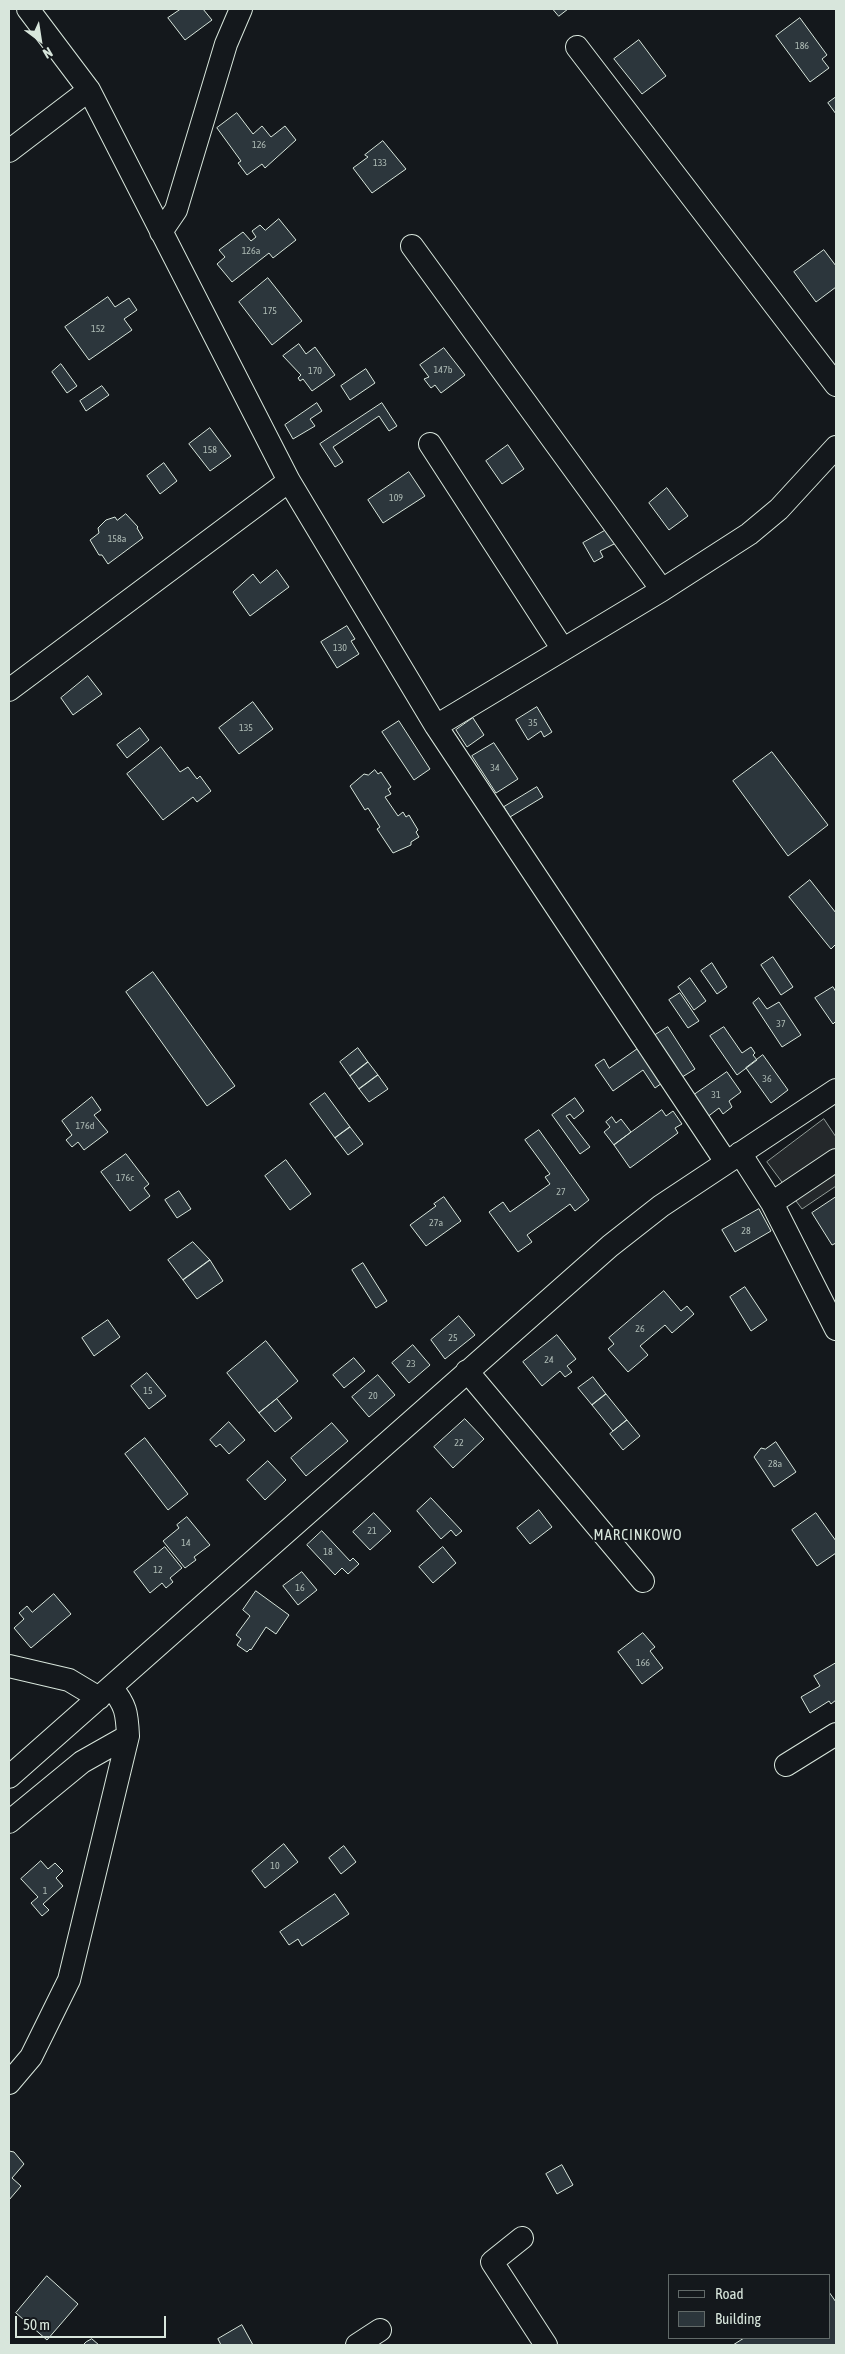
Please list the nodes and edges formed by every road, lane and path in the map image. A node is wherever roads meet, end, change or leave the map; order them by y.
1 (28, 9) edge
2 (241, 9) edge
3 (577, 46) dead end
4 (89, 90) junction
5 (9, 151) edge
6 (161, 232) junction
7 (412, 246) dead end
8 (836, 385) edge
9 (430, 444) dead end
10 (836, 447) edge
11 (289, 481) junction
12 (662, 590) junction
13 (562, 648) junction
14 (9, 690) edge
15 (436, 726) junction
16 (836, 1090) edge
17 (733, 1158) junction
18 (836, 1160) edge
19 (772, 1203) junction
20 (836, 1329) edge
21 (467, 1371) junction
22 (643, 1581) dead end
23 (9, 1666) edge
24 (105, 1692) junction
25 (836, 1734) edge
26 (128, 1736) junction
27 (786, 1765) dead end
28 (9, 1776) edge
29 (9, 1822) edge
30 (9, 2083) edge
31 (522, 2238) dead end
32 (380, 2330) dead end
33 (357, 2345) edge
34 (546, 2345) edge

1 - 4 street
2 - 6 street
3 - 8 street
4 - 5 street
4 - 6 street
6 - 11 street
7 - 12 street
9 - 13 street
10 - 12 street
11 - 14 street
11 - 15 street
12 - 13 street
13 - 15 street
15 - 17 street
16 - 17 street
17 - 19 street
17 - 21 street
18 - 19 street
19 - 20 street
21 - 22 street
21 - 24 street
23 - 24 street
24 - 26 street
24 - 28 street
25 - 27 street
26 - 29 street
26 - 30 street
31 - 34 street
32 - 33 street

